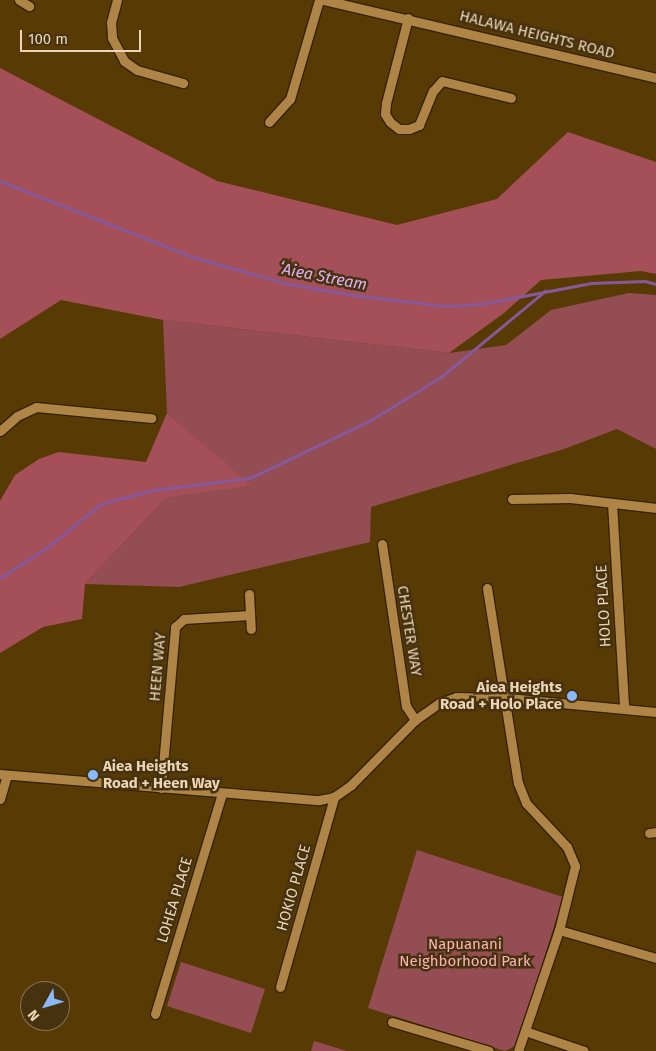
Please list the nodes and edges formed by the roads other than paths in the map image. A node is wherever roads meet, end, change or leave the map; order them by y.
1 (19, 0) edge
2 (117, 0) edge
3 (319, 0) edge
4 (324, 0) edge
5 (29, 6) dead end
6 (408, 18) junction
7 (656, 78) edge
8 (183, 83) dead end
9 (511, 98) dead end
10 (269, 122) dead end
11 (151, 418) dead end
12 (0, 431) edge
13 (512, 498) dead end
14 (612, 503) junction
15 (656, 508) edge
16 (382, 544) dead end
17 (487, 588) dead end
18 (249, 594) dead end
19 (250, 615) junction
20 (250, 629) dead end
21 (506, 698) junction
22 (624, 708) junction
23 (656, 712) edge
24 (415, 720) junction
25 (4, 775) edge
26 (161, 788) junction
27 (222, 794) junction
28 (334, 797) junction
29 (0, 799) edge
30 (559, 930) junction
31 (656, 958) edge
32 (280, 987) dead end
33 (155, 1014) dead end
34 (392, 1022) dead end
35 (525, 1031) junction
36 (489, 1051) edge
37 (518, 1051) edge
38 (584, 1051) edge

1 - 5 street
2 - 8 street
3 - 10 street
4 - 6 street, HALAWA HEIGHTS ROAD
6 - 7 street, HALAWA HEIGHTS ROAD
6 - 9 street
11 - 12 street
13 - 14 street
14 - 15 street
14 - 22 street, HOLO PLACE
16 - 24 street, CHESTER WAY
17 - 21 street
18 - 19 street
19 - 20 street
19 - 26 street, HEEN WAY
21 - 22 street
21 - 24 street
21 - 30 street
22 - 23 street
24 - 28 street
25 - 26 street
25 - 29 street
26 - 27 street
27 - 28 street
27 - 33 street, LOHEA PLACE
28 - 32 street, HOKIO PLACE
30 - 31 street
30 - 35 street
34 - 36 street
35 - 37 street
35 - 38 street

